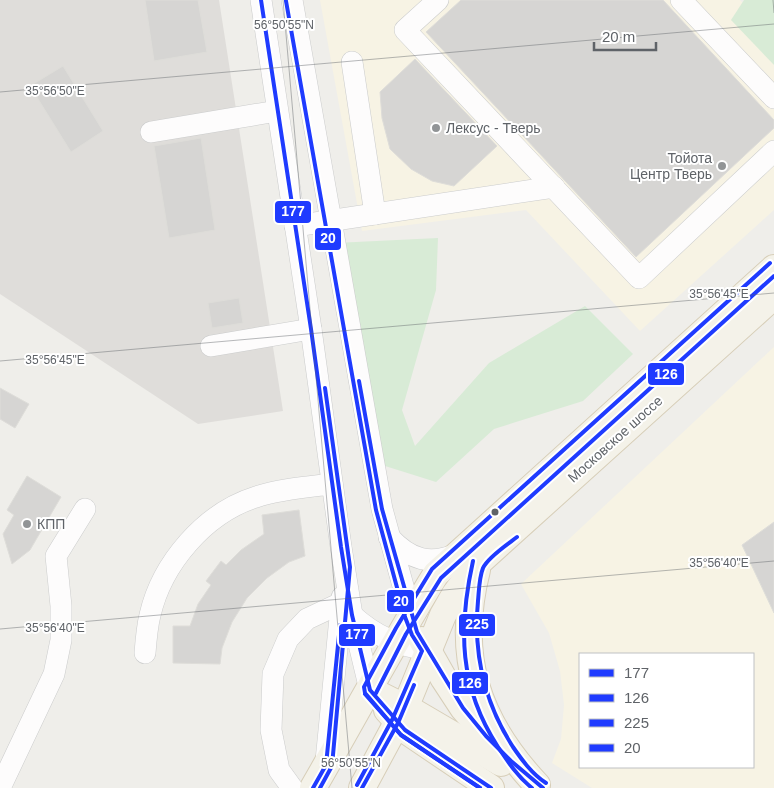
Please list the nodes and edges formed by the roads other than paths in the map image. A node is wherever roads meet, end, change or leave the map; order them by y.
1 (262, 0) edge
2 (292, 0) edge
3 (438, 0) edge
4 (682, 0) edge
5 (352, 62) dead end
6 (774, 98) edge
7 (277, 110) junction
8 (151, 132) dead end
9 (774, 151) edge
10 (554, 187) junction
11 (375, 214) junction
12 (331, 221) junction
13 (295, 226) junction
14 (774, 268) edge
15 (773, 298) edge
16 (311, 329) junction
17 (211, 346) dead end
18 (332, 484) junction
19 (86, 510) dead end
20 (389, 537) junction
21 (469, 557) junction
22 (347, 609) junction
23 (411, 615) junction
24 (394, 643) junction
25 (429, 650) junction
26 (144, 653) dead end
27 (370, 690) junction
28 (402, 715) junction
29 (326, 766) junction
30 (540, 786) edge
31 (0, 788) edge
32 (292, 788) edge
33 (313, 788) edge
34 (362, 788) edge
35 (491, 788) edge

1 - 7 street
2 - 12 street
3 - 10 street
4 - 6 street
5 - 11 street
7 - 8 street
7 - 13 street
9 - 10 street
10 - 11 street
11 - 12 street
12 - 13 street
12 - 20 street
13 - 16 street
14 - 21 main road, Московское шоссе
15 - 21 main road, Московское шоссе
16 - 17 street
16 - 18 street
18 - 22 street
18 - 26 street
19 - 31 street
20 - 21 street
20 - 23 street
21 - 23 main road, Московское шоссе
21 - 25 main road
21 - 30 main road
22 - 24 street
22 - 27 street
22 - 29 street
22 - 32 street
23 - 24 main road, Московское шоссе
23 - 25 main road
24 - 25 street
24 - 27 main road, Московское шоссе
25 - 28 main road
25 - 30 main road
27 - 28 main road
27 - 29 main road, Московское шоссе
28 - 30 main road
28 - 34 main road
28 - 35 main road
29 - 33 main road, Московское шоссе

